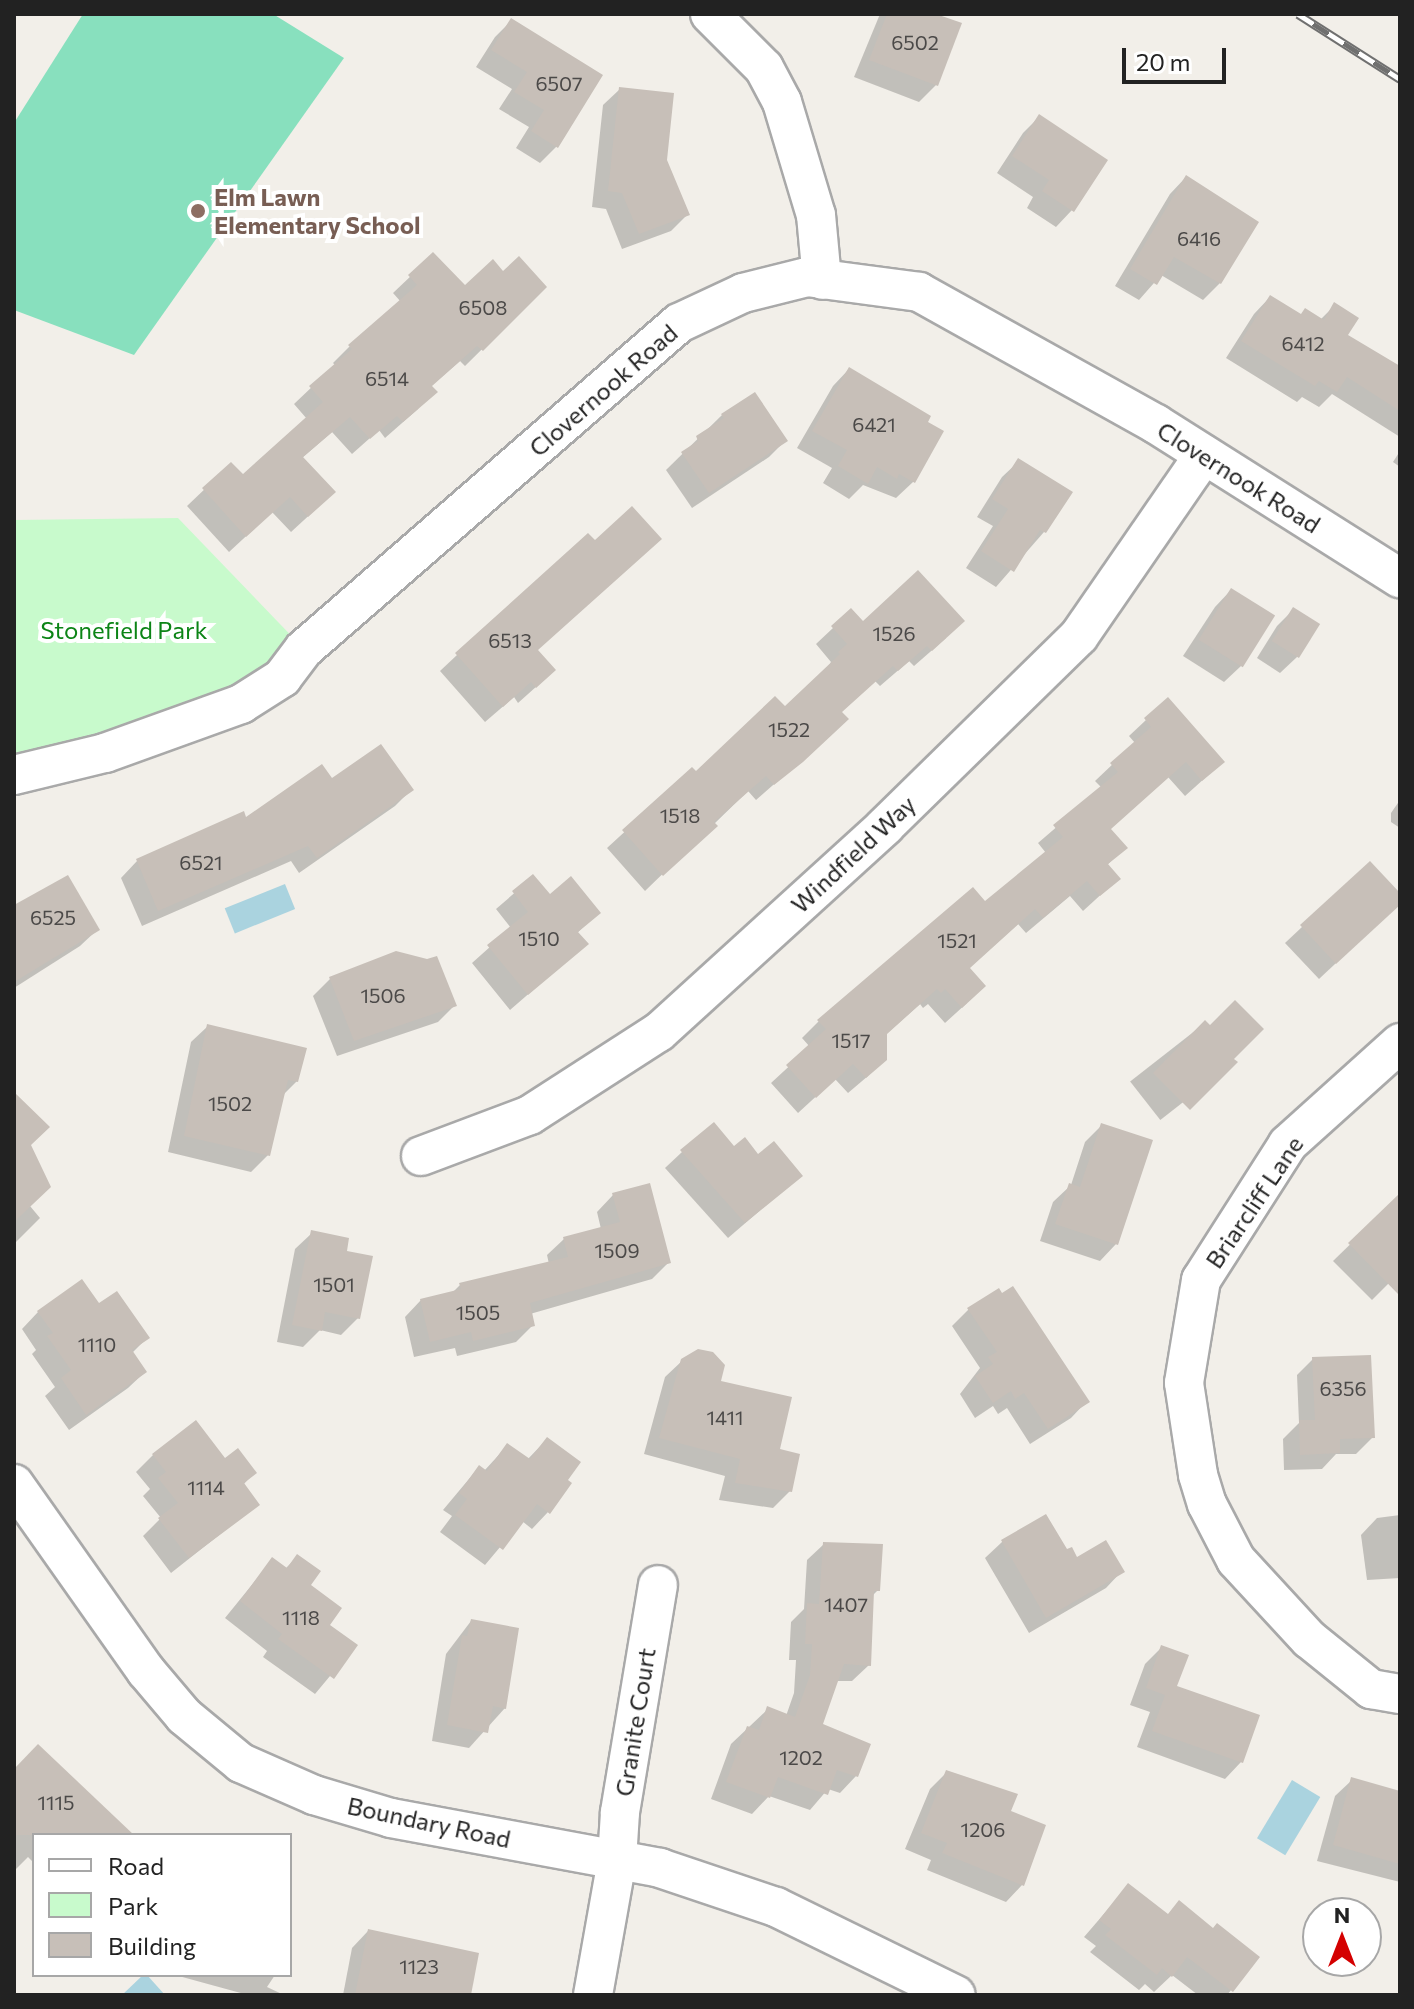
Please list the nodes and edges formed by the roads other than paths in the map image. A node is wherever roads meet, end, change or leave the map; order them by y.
1 (710, 14) edge
2 (822, 280) junction
3 (1204, 455) junction
4 (1400, 578) edge
5 (14, 775) edge
6 (1400, 1043) edge
7 (421, 1156) dead end
8 (14, 1484) edge
9 (658, 1585) dead end
10 (1400, 1694) edge
11 (617, 1860) junction
12 (593, 1995) edge
13 (956, 1995) edge

1 - 2 street
2 - 3 street, Clovernook Road
2 - 5 street, Clovernook Road
3 - 4 street, Clovernook Road
3 - 7 street, Windfield Way
6 - 10 street, Briarcliff Lane
8 - 11 street, Boundary Road
9 - 11 street, Granite Court
11 - 12 street, Granite Court
11 - 13 street, Boundary Road

